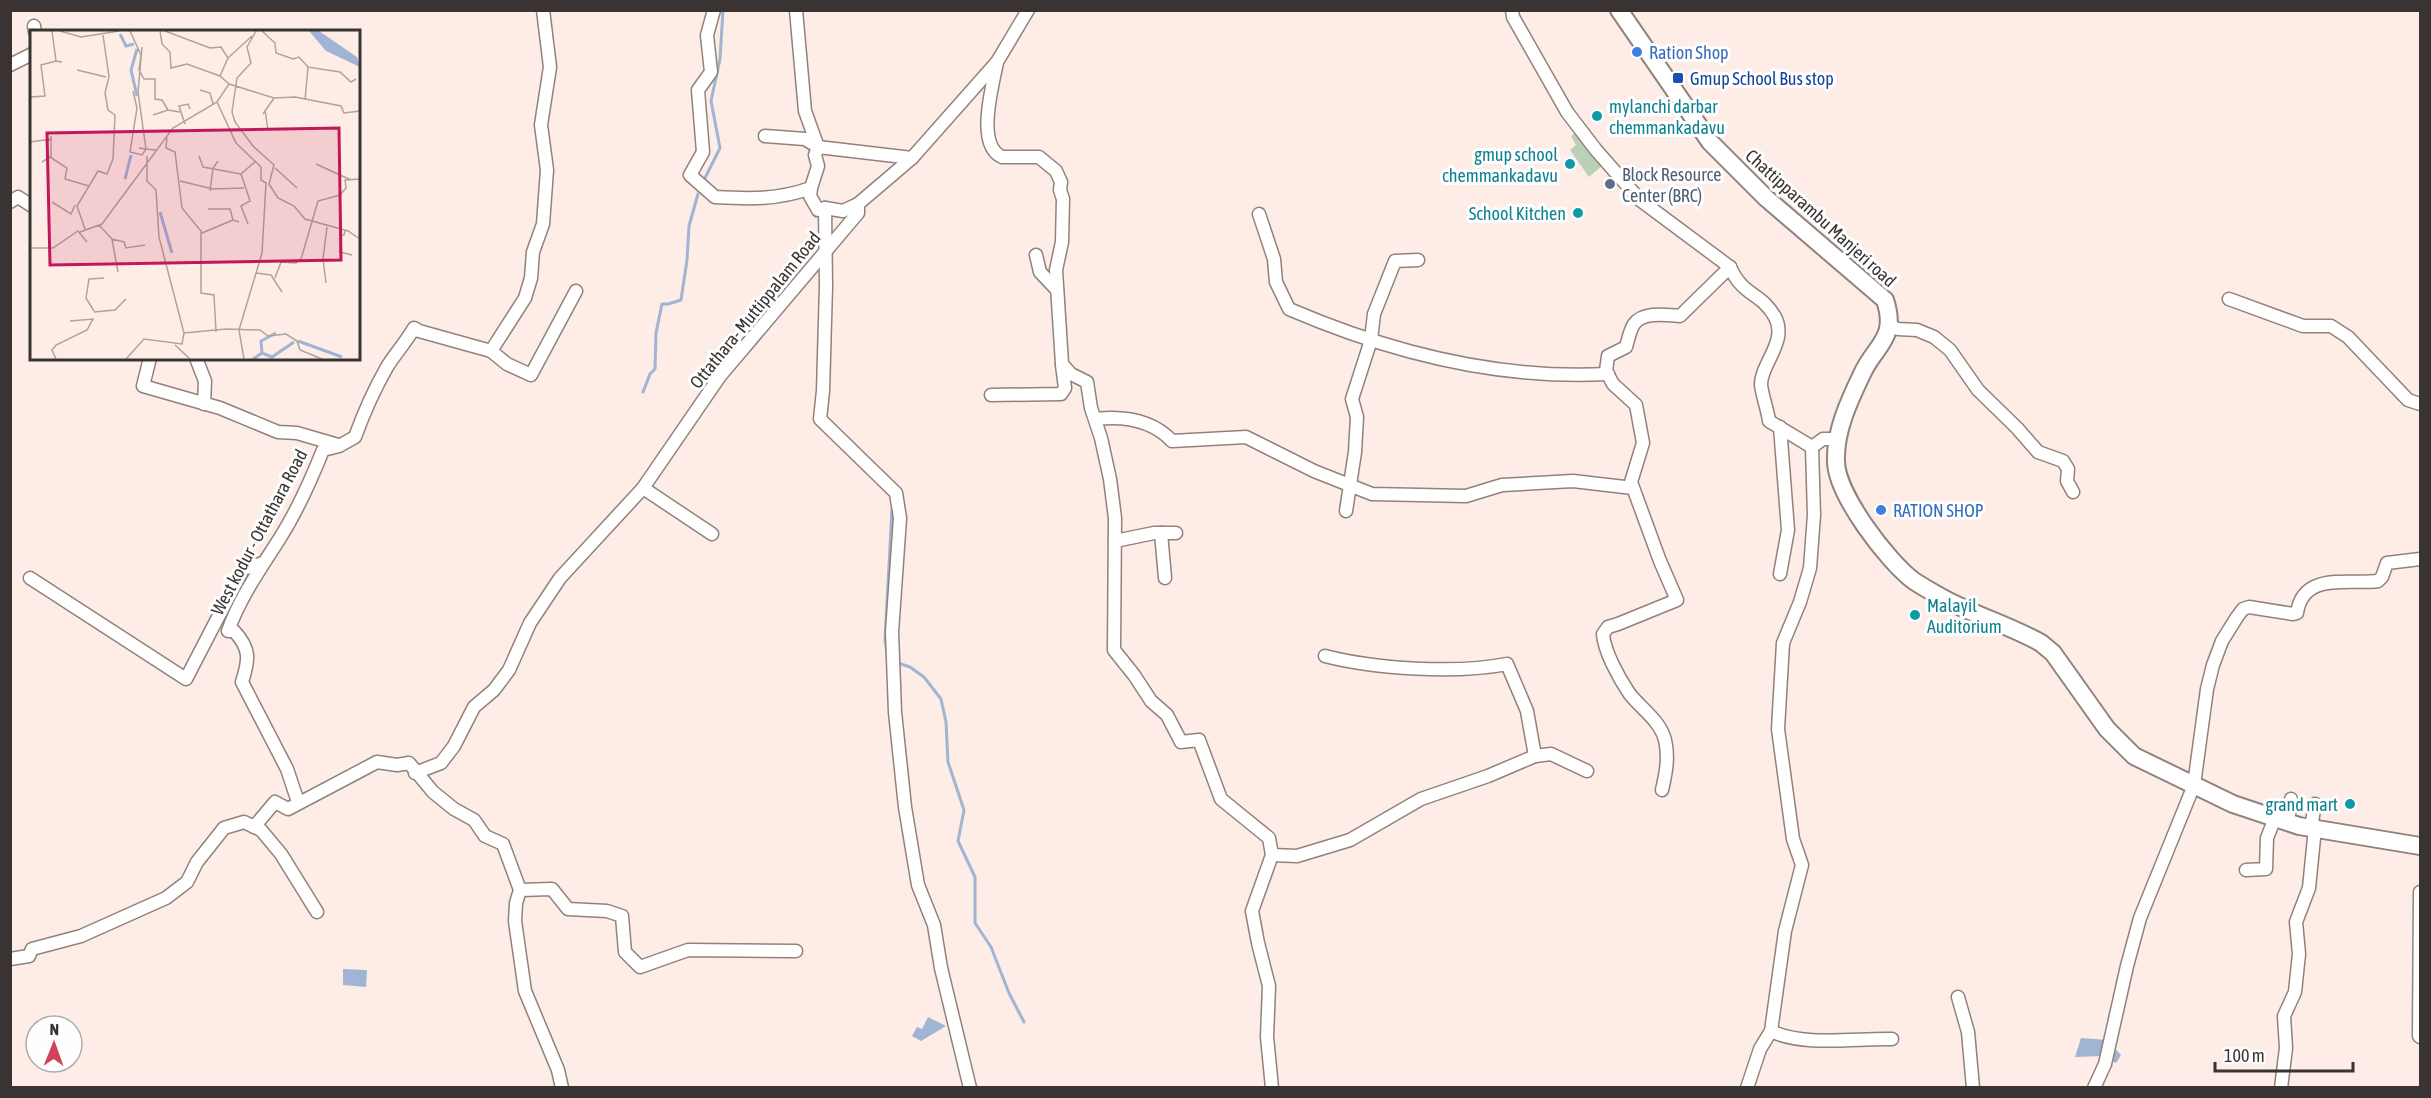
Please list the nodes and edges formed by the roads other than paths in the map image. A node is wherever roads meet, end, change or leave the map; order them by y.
1 (543, 10) edge
2 (714, 10) edge
3 (796, 10) edge
4 (1028, 10) edge
5 (1619, 10) edge
6 (1516, 13) edge
7 (30, 55) edge
8 (997, 62) junction
9 (10, 65) edge
10 (765, 136) dead end
11 (818, 147) junction
12 (912, 158) junction
13 (811, 188) junction
14 (10, 202) edge
15 (30, 203) edge
16 (858, 204) junction
17 (825, 208) junction
18 (1259, 214) dead end
19 (826, 250) junction
20 (1036, 255) dead end
21 (1418, 260) dead end
22 (1730, 267) junction
23 (1057, 290) junction
24 (576, 291) dead end
25 (2229, 299) dead end
26 (1888, 325) junction
27 (1371, 340) junction
28 (491, 351) junction
29 (150, 360) edge
30 (197, 360) edge
31 (1062, 364) junction
32 (1608, 374) junction
33 (991, 395) dead end
34 (204, 404) junction
35 (2421, 404) edge
36 (1096, 419) junction
37 (1780, 427) junction
38 (1838, 439) junction
39 (339, 446) junction
40 (1812, 447) junction
41 (1349, 485) junction
42 (643, 488) junction
43 (1633, 488) junction
44 (2073, 492) dead end
45 (1346, 511) dead end
46 (1161, 533) junction
47 (1176, 533) dead end
48 (712, 534) dead end
49 (1115, 541) junction
50 (2421, 558) edge
51 (263, 563) junction
52 (1780, 574) dead end
53 (30, 578) dead end
54 (1165, 578) dead end
55 (1325, 656) dead end
56 (1535, 756) junction
57 (1587, 771) dead end
58 (415, 773) junction
59 (2194, 785) junction
60 (1662, 790) dead end
61 (2291, 799) dead end
62 (298, 802) dead end
63 (2315, 804) dead end
64 (2282, 820) junction
65 (254, 827) junction
66 (2313, 828) junction
67 (2421, 846) edge
68 (1272, 855) junction
69 (2246, 870) dead end
70 (520, 890) junction
71 (2421, 892) edge
72 (317, 912) dead end
73 (796, 951) dead end
74 (10, 959) edge
75 (1958, 997) dead end
76 (1771, 1031) junction
77 (2421, 1037) edge
78 (1892, 1039) dead end
79 (562, 1088) edge
80 (970, 1088) edge
81 (1272, 1088) edge
82 (1747, 1088) edge
83 (1973, 1088) edge
84 (2094, 1088) edge
85 (2281, 1088) edge

1 - 28 street
2 - 13 street
3 - 11 street
4 - 8 street, Ottathara- Muttippalam Road
5 - 26 main road, Chattipparambu Manjeri road
6 - 22 street
7 - 9 street
8 - 12 street, Ottathara- Muttippalam Road
8 - 23 street
10 - 11 street
11 - 12 street
11 - 13 street
12 - 16 street, Ottathara- Muttippalam Road
13 - 17 street
14 - 15 street
16 - 17 street
16 - 19 street, Ottathara- Muttippalam Road
17 - 19 street
18 - 27 street
19 - 42 street, Ottathara- Muttippalam Road
19 - 80 street
20 - 23 street
21 - 27 street
22 - 32 street
22 - 37 street
23 - 31 street
24 - 28 street
25 - 35 street
26 - 38 main road
26 - 44 street
27 - 32 street
27 - 41 street
28 - 39 street, West kodur - Ottathara Road
29 - 34 street
30 - 34 street
31 - 33 street
31 - 36 street
32 - 43 street
34 - 39 street
36 - 41 street
36 - 49 street
37 - 40 street
37 - 52 street
38 - 40 street
38 - 59 main road
39 - 51 street, West kodur - Ottathara Road
40 - 76 street
41 - 43 street
41 - 45 street
42 - 48 street
42 - 58 street, Ottathara- Muttippalam Road
43 - 60 street
46 - 47 street
46 - 49 street
46 - 54 street
49 - 68 street
50 - 59 street
51 - 53 street
51 - 62 street, West kodur - Ottathara Road
55 - 56 street
56 - 57 street
56 - 68 street
58 - 65 street
58 - 70 street
59 - 64 main road
59 - 84 street
61 - 64 street
63 - 66 street
64 - 66 main road
64 - 69 street
65 - 72 street
65 - 74 street
66 - 67 main road
66 - 85 street
68 - 81 street
70 - 73 street
70 - 79 street
71 - 77 street
75 - 83 street
76 - 78 street
76 - 82 street

